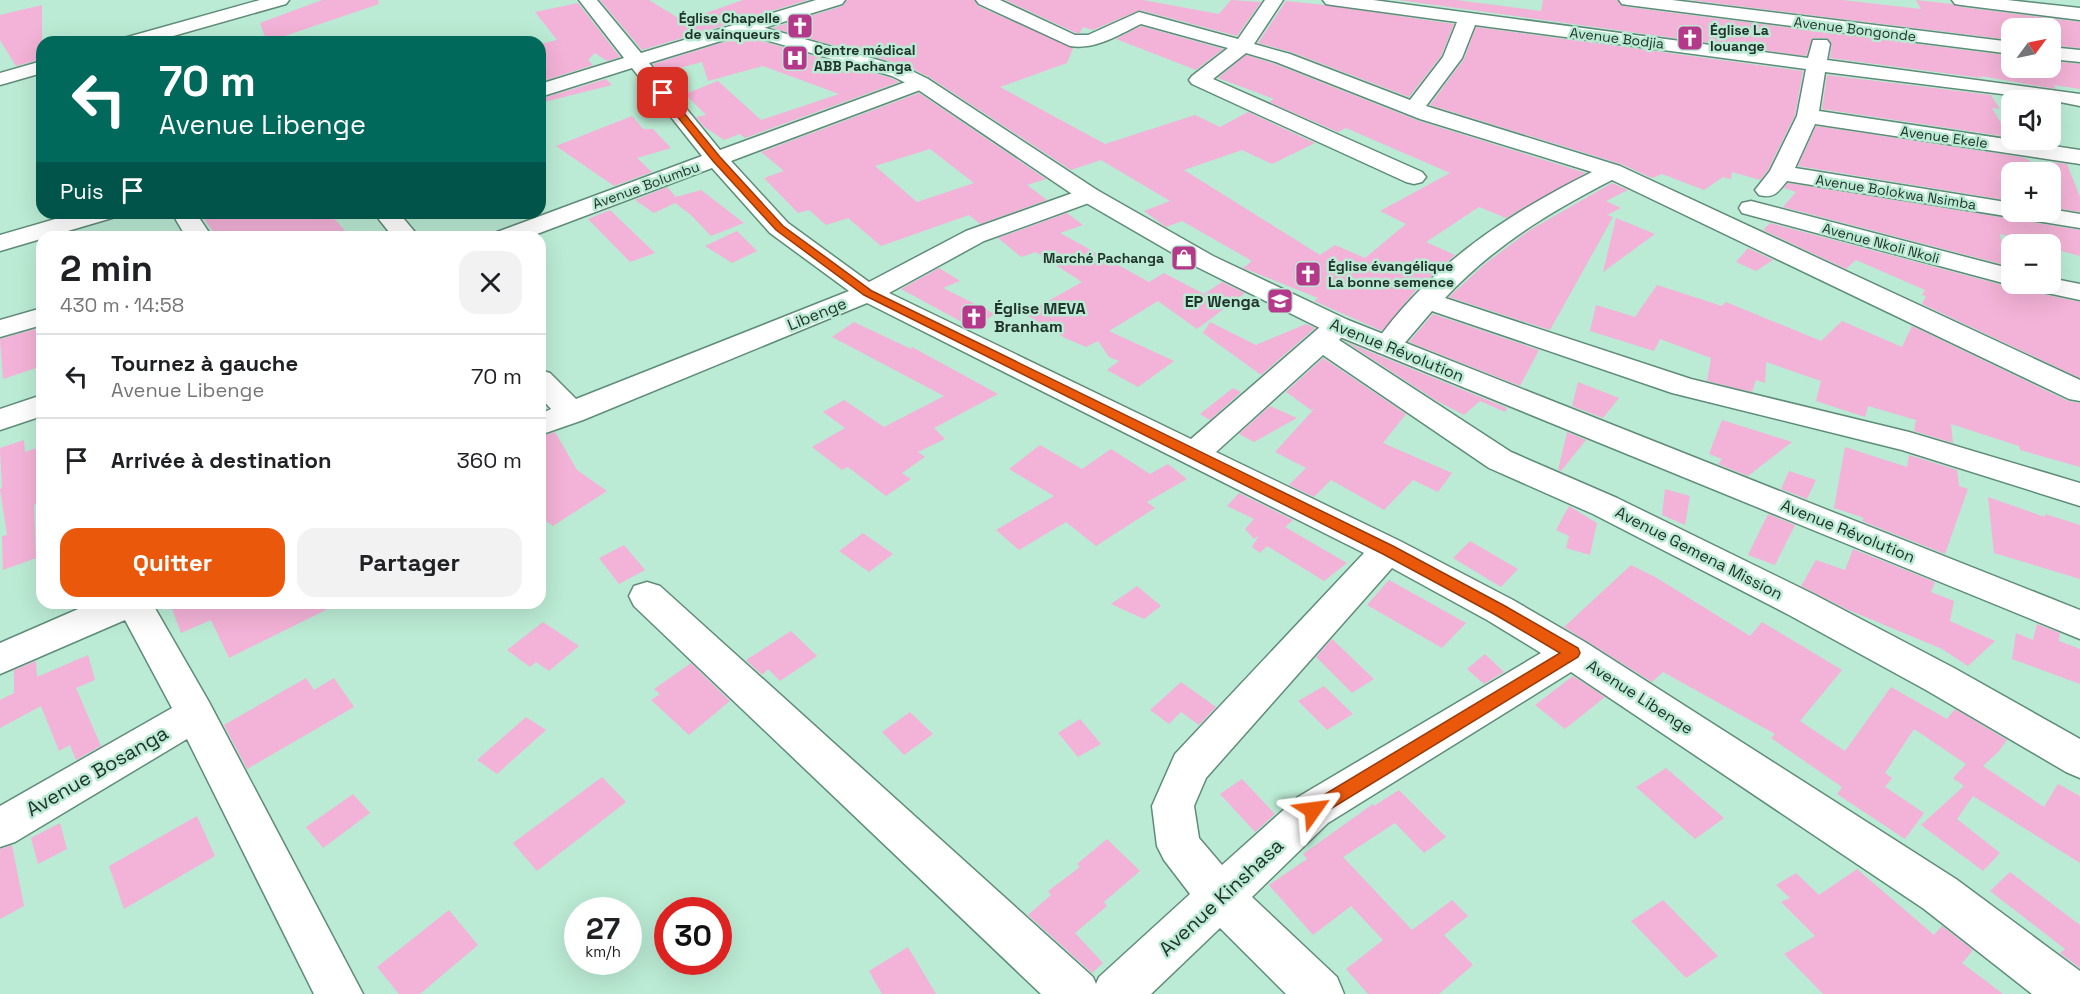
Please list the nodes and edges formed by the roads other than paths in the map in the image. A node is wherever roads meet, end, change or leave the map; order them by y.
1 (280, 0) edge
2 (836, 0) edge
3 (985, 0) edge
4 (1275, 0) edge
5 (1332, 0) edge
6 (1628, 0) edge
7 (1961, 0) edge
8 (593, 1) edge
9 (1982, 1) edge
10 (2080, 14) edge
11 (1468, 19) junction
12 (1822, 24) junction
13 (741, 27) junction
14 (153, 36) edge
15 (1242, 47) junction
16 (2001, 47) edge
17 (2061, 54) edge
18 (2080, 56) edge
19 (636, 60) junction
20 (1817, 64) junction
21 (36, 69) edge
22 (0, 79) edge
23 (921, 82) junction
24 (546, 89) edge
25 (2080, 100) edge
26 (1414, 108) junction
27 (1808, 116) junction
28 (2080, 157) edge
29 (717, 159) junction
30 (1612, 171) junction
31 (1781, 173) junction
32 (1414, 177) dead end
33 (1089, 195) junction
34 (1751, 208) junction
35 (2001, 208) edge
36 (2061, 218) edge
37 (82, 219) edge
38 (391, 219) edge
39 (2080, 221) edge
40 (1727, 224) junction
41 (41, 231) edge
42 (401, 231) edge
43 (522, 231) edge
44 (36, 233) edge
45 (0, 243) edge
46 (2001, 274) edge
47 (2061, 288) edge
48 (2080, 292) edge
49 (868, 293) junction
50 (1425, 300) junction
51 (36, 318) edge
52 (0, 329) edge
53 (1330, 334) junction
54 (1387, 346) junction
55 (546, 385) edge
56 (2080, 392) edge
57 (36, 407) edge
58 (572, 412) junction
59 (0, 420) edge
60 (546, 423) edge
61 (1194, 454) junction
62 (2080, 495) edge
63 (1388, 550) junction
64 (647, 597) dead end
65 (114, 609) edge
66 (137, 609) edge
67 (2080, 626) edge
68 (1572, 653) junction
69 (0, 659) edge
70 (195, 714) junction
71 (2080, 760) edge
72 (0, 828) edge
73 (1221, 898) junction
74 (339, 994) edge
75 (1076, 994) edge
76 (1116, 994) edge
77 (1320, 994) edge
78 (2072, 994) edge

1 - 14 street
2 - 13 street
3 - 15 street
4 - 15 street
5 - 11 street, Avenue Bodjia
6 - 12 street, Avenue Bongonde
7 - 9 street
8 - 19 street, Avenue Libenge
9 - 10 street
11 - 20 street, Avenue Bodjia
11 - 26 street
12 - 16 street, Avenue Bongonde
12 - 20 street
13 - 19 street
13 - 23 street, Avenue Révolution
15 - 26 street
15 - 32 street
17 - 18 street
19 - 24 street
19 - 29 street, Avenue Libenge
20 - 25 street, Avenue Bodjia
20 - 27 street
21 - 22 street
23 - 29 street, Avenue Bolumbu
23 - 33 street, Avenue Révolution
26 - 30 street
27 - 28 street, Avenue Ekele
27 - 31 street
29 - 43 street, Avenue Bolumbu
29 - 49 street, Avenue Libenge
30 - 40 street
30 - 50 street
31 - 34 street
31 - 35 street, Avenue Bolokwa Nsimba
33 - 49 street, Libenge
33 - 53 street, Avenue Révolution
34 - 40 street
34 - 46 street, Avenue Nkoli Nkoli
36 - 39 street
37 - 41 street
38 - 42 street
40 - 56 street
44 - 45 street
47 - 48 street
49 - 58 street, Libenge
49 - 61 street, Avenue Libenge
50 - 54 street
50 - 62 street
51 - 52 street
53 - 54 street, Avenue Révolution
53 - 61 street
53 - 71 street, Avenue Gemena Mission
54 - 67 street, Avenue Révolution
55 - 58 street
57 - 59 street
58 - 60 street, Libenge
61 - 63 street, Avenue Libenge
63 - 68 street, Avenue Libenge
63 - 73 street
64 - 75 street
65 - 69 street
66 - 70 street
68 - 73 street, Avenue Kinshasa
68 - 78 street, Avenue Libenge
70 - 72 street, Avenue Bosanga
70 - 74 street
73 - 76 street, Avenue Kinshasa
73 - 77 street

